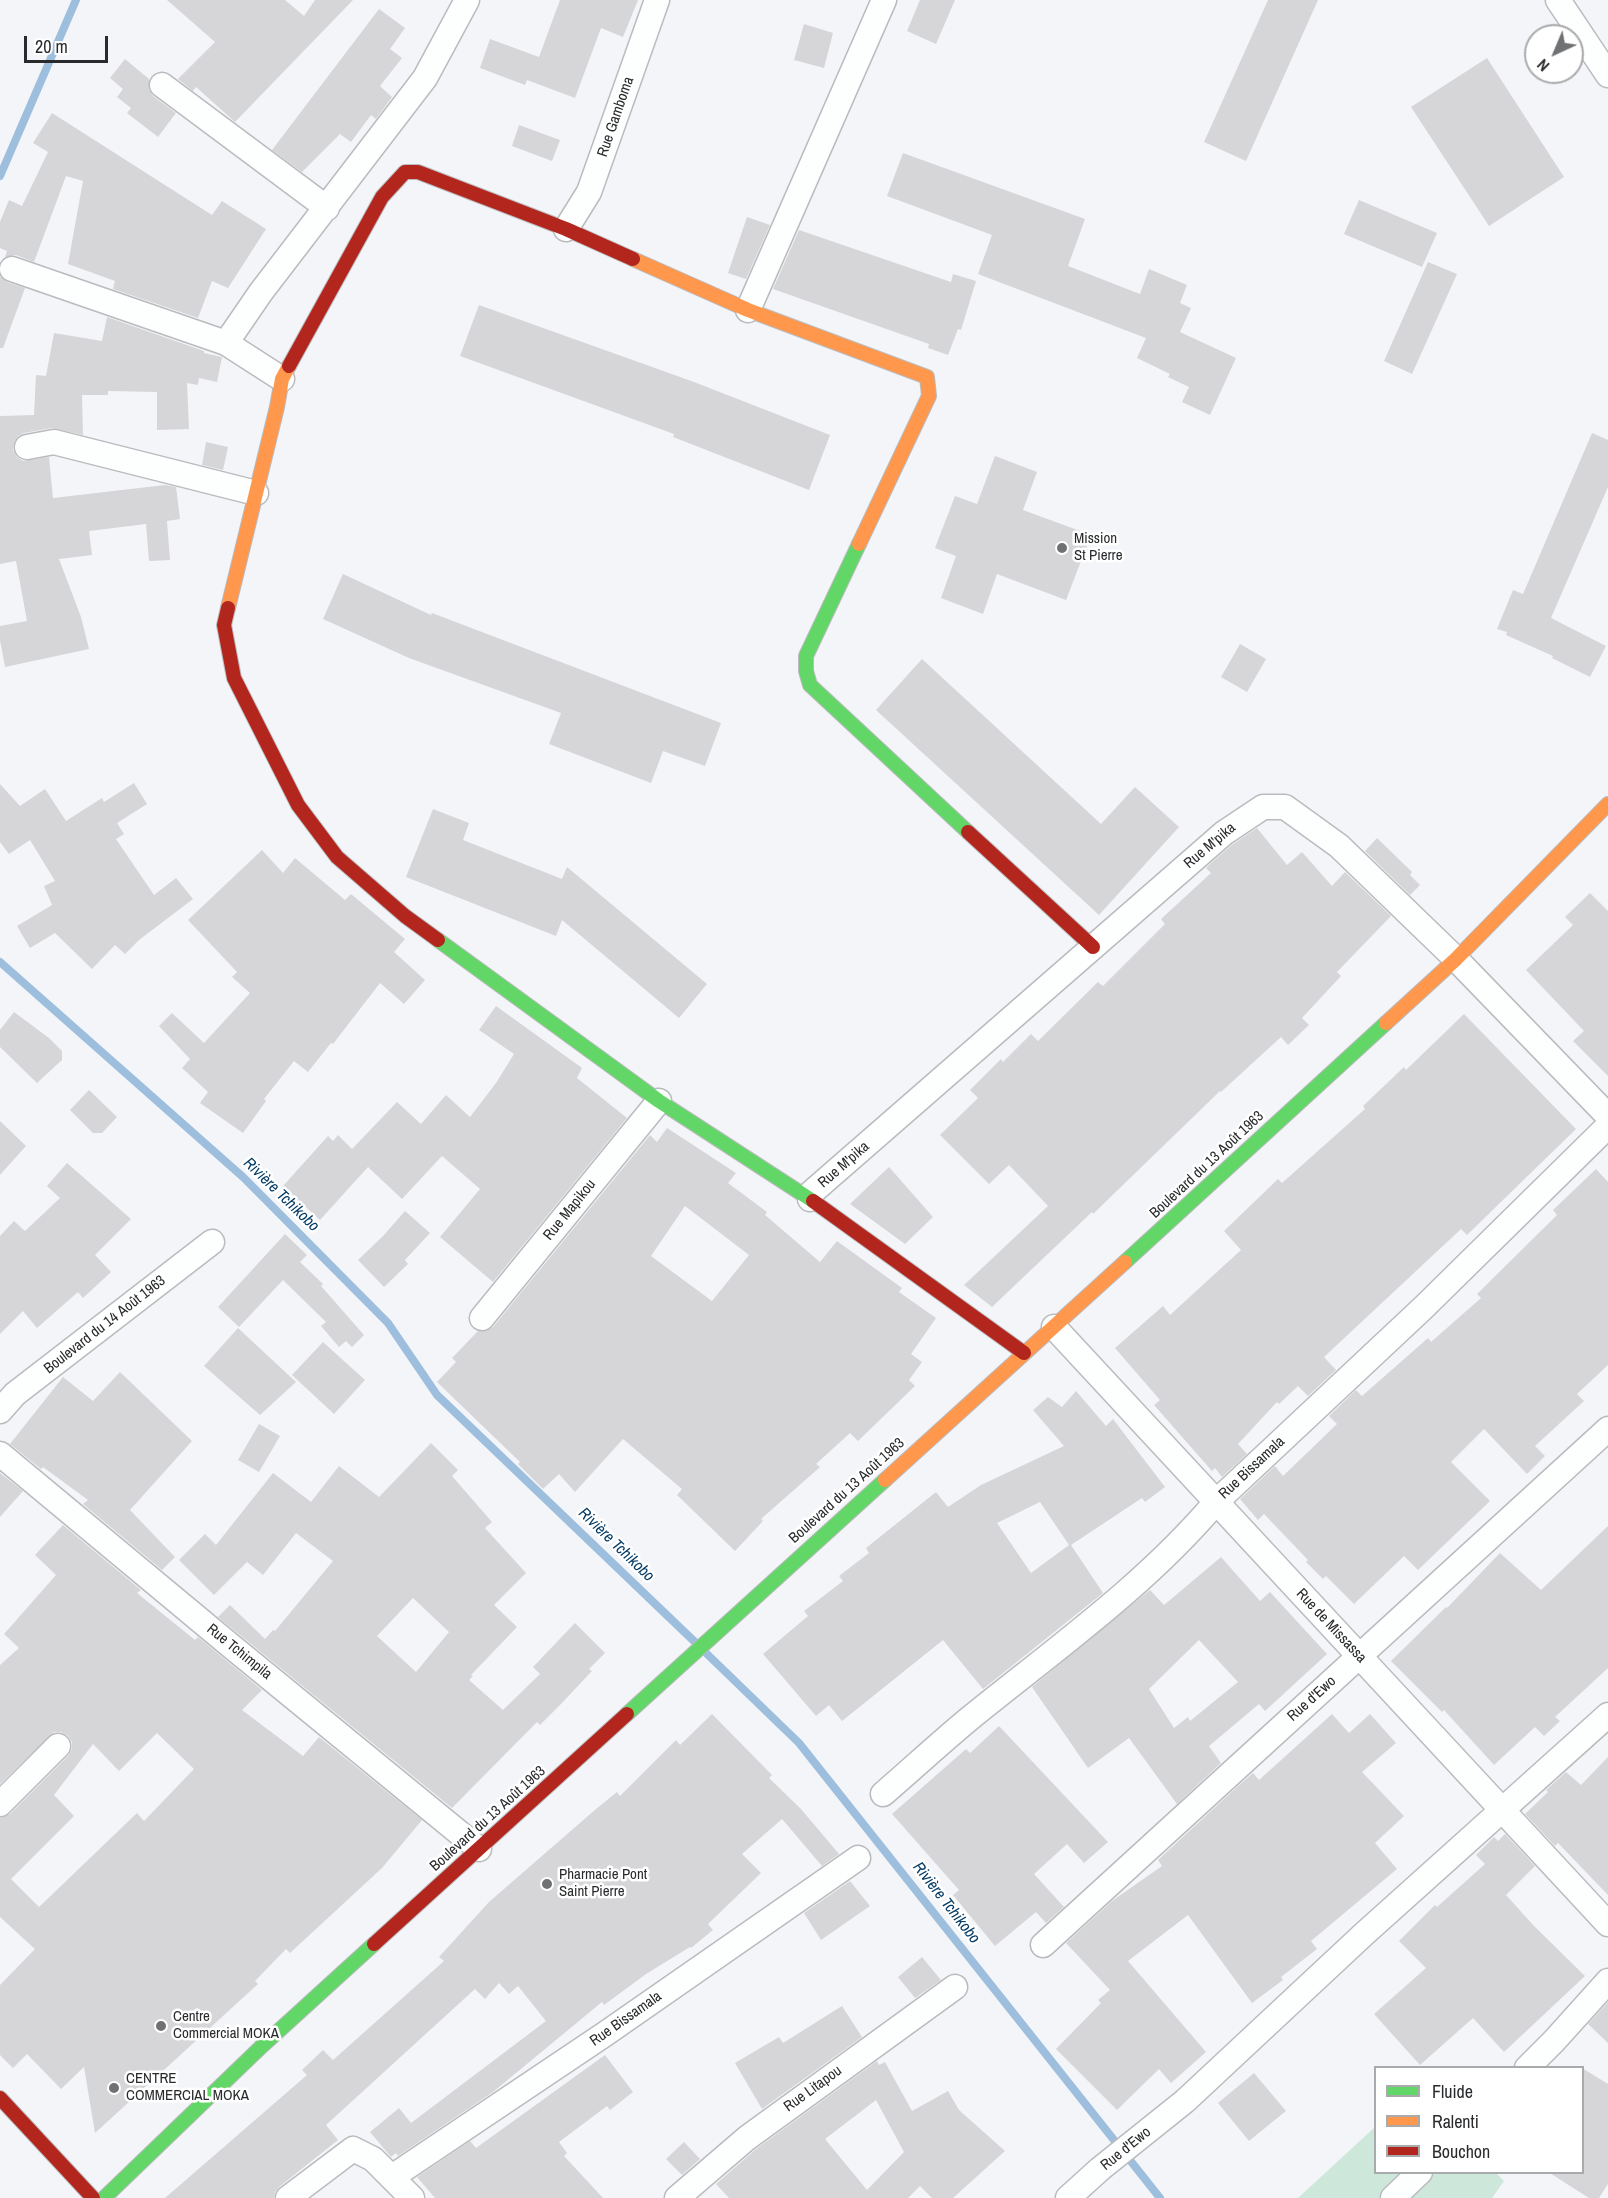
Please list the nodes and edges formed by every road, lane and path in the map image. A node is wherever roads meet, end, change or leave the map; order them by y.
1 (467, 0) edge
2 (657, 0) edge
3 (885, 0) edge
4 (1558, 0) edge
5 (1608, 75) edge
6 (162, 85) dead end
7 (327, 208) junction
8 (566, 229) junction
9 (12, 268) dead end
10 (748, 310) junction
11 (226, 343) junction
12 (282, 379) junction
13 (27, 447) dead end
14 (256, 494) junction
15 (1608, 804) edge
16 (1093, 947) junction
17 (1456, 959) junction
18 (659, 1101) junction
19 (1608, 1116) edge
20 (1608, 1126) edge
21 (810, 1199) junction
22 (212, 1242) dead end
23 (482, 1318) dead end
24 (1054, 1327) junction
25 (1024, 1353) junction
26 (0, 1411) edge
27 (1608, 1429) edge
28 (0, 1454) edge
29 (1216, 1502) junction
30 (1359, 1656) junction
31 (1608, 1715) edge
32 (58, 1746) dead end
33 (883, 1794) dead end
34 (0, 1804) edge
35 (1502, 1810) junction
36 (479, 1848) junction
37 (858, 1858) dead end
38 (1608, 1924) edge
39 (1043, 1945) dead end
40 (1608, 1981) edge
41 (955, 1988) dead end
42 (1528, 2066) edge
43 (0, 2098) edge
44 (1418, 2174) edge
45 (392, 2177) junction
46 (93, 2198) edge
47 (104, 2198) edge
48 (288, 2198) edge
49 (412, 2198) edge
50 (677, 2198) edge
51 (1068, 2198) edge
52 (1394, 2198) edge

1 - 7 street
2 - 8 street, Rue Gamboma
3 - 10 street
4 - 5 street
6 - 7 street
7 - 11 street
8 - 10 street
8 - 12 street
9 - 11 street
10 - 16 street
11 - 12 street
12 - 14 street
13 - 14 street
14 - 18 street
15 - 17 street, Boulevard du 13 Août 1963
16 - 17 street, Rue M'pika
16 - 21 street, Rue M'pika
17 - 19 street, Rue M'pika
17 - 24 street, Boulevard du 13 Août 1963
18 - 21 street
18 - 23 street, Rue Mapikou
20 - 29 street, Rue Bissamala
21 - 25 street
22 - 26 street, Boulevard du 14 Août 1963
24 - 25 street, Boulevard du 13 Août 1963
24 - 29 street, Rue de Missassa
25 - 36 street, Boulevard du 13 Août 1963
27 - 30 street, Rue d'Ewo
28 - 36 street, Rue Tchimpila
29 - 30 street, Rue de Missassa
29 - 33 street, Rue Bissamala
30 - 35 street, Rue de Missassa
30 - 39 street, Rue d'Ewo
31 - 35 street, Rue d'Ewo
32 - 34 street
35 - 38 street, Rue de Missassa
35 - 51 street, Rue d'Ewo
36 - 47 street, Boulevard du 13 Août 1963
37 - 45 street, Rue Bissamala
40 - 42 street
41 - 50 street, Rue Litapou
43 - 46 street
44 - 52 street
45 - 48 street
45 - 49 street

